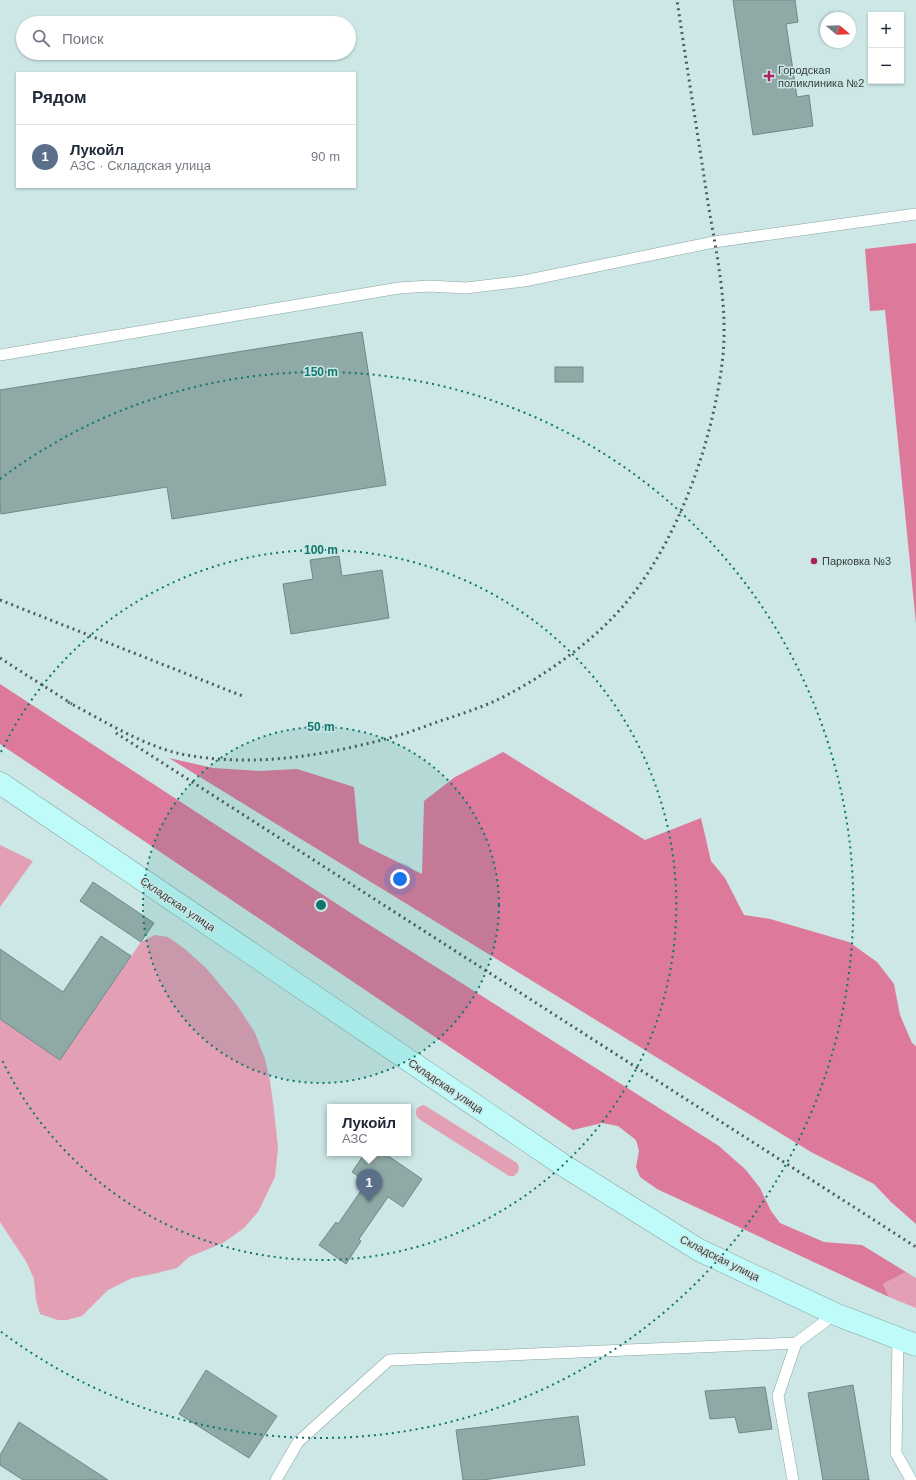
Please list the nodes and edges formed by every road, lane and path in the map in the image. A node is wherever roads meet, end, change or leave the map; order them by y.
1 (916, 214) edge
2 (0, 355) edge
3 (0, 783) edge
4 (835, 1314) junction
5 (907, 1342) edge
6 (796, 1343) junction
7 (276, 1480) edge
8 (793, 1480) edge
9 (911, 1480) edge

1 - 2 lane
3 - 4 street, Складская улица
4 - 5 street, Складская улица
4 - 6 lane
5 - 9 lane
6 - 7 lane
6 - 8 lane

